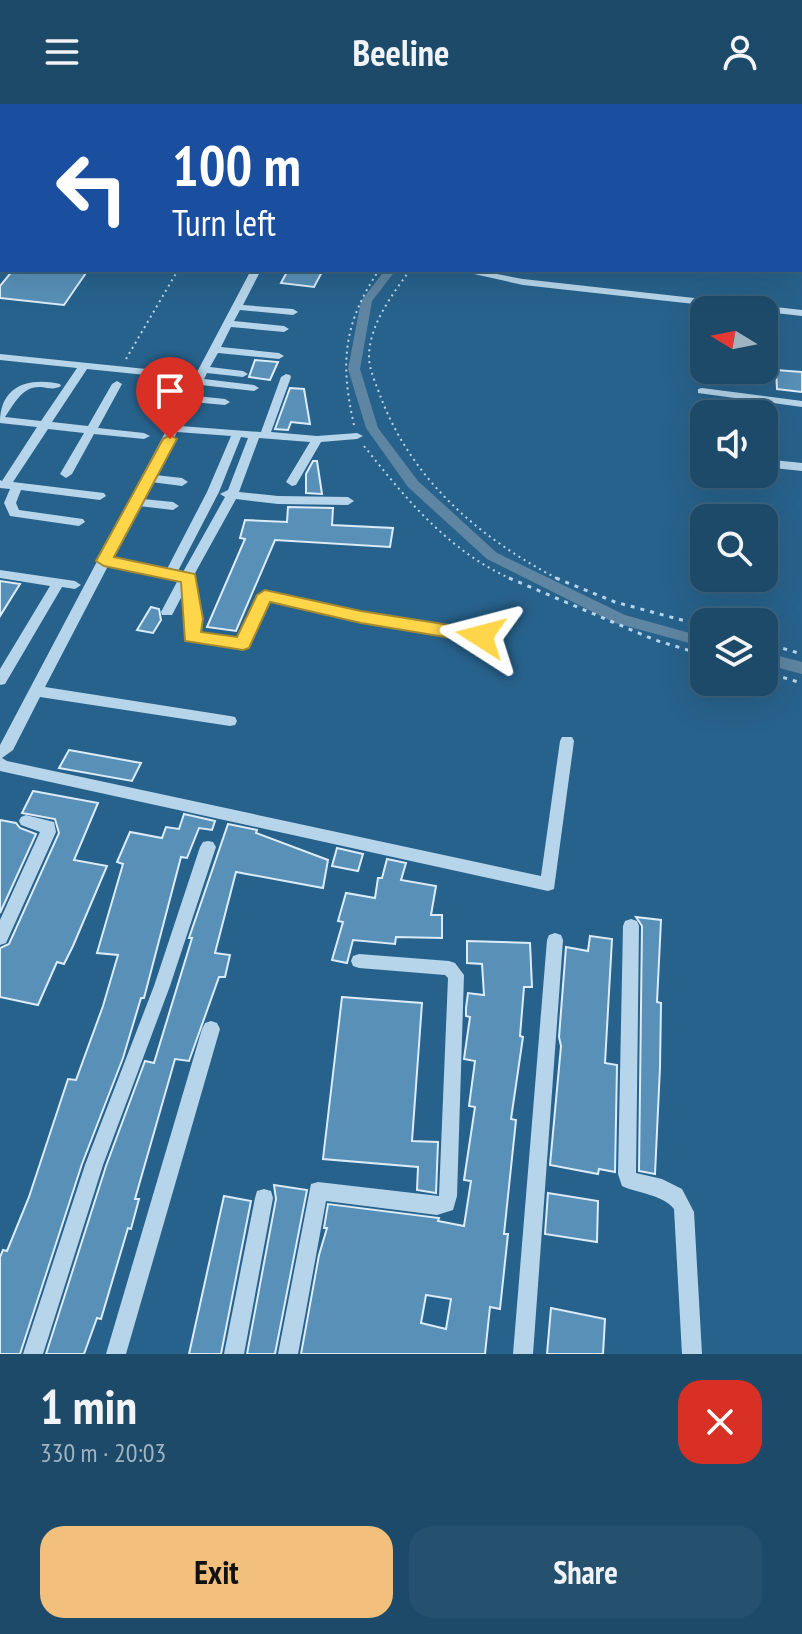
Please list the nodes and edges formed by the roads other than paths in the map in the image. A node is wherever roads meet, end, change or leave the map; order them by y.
1 (255, 272) edge
2 (472, 272) edge
3 (237, 307) junction
4 (293, 312) dead end
5 (802, 313) edge
6 (284, 329) dead end
7 (222, 337) junction
8 (264, 337) dead end
9 (279, 352) dead end
10 (0, 357) edge
11 (84, 365) junction
12 (243, 374) dead end
13 (185, 376) dead end
14 (202, 376) junction
15 (286, 377) dead end
16 (117, 384) dead end
17 (56, 386) dead end
18 (254, 388) dead end
19 (702, 391) dead end
20 (190, 399) junction
21 (225, 402) dead end
22 (802, 404) edge
23 (0, 418) edge
24 (45, 425) junction
25 (175, 429) junction
26 (91, 430) junction
27 (238, 432) junction
28 (260, 435) junction
29 (144, 436) dead end
30 (357, 436) road end
31 (317, 439) junction
32 (778, 464) edge
33 (802, 467) edge
34 (66, 474) dead end
35 (149, 478) junction
36 (182, 482) dead end
37 (292, 482) dead end
38 (7, 485) edge
39 (213, 492) junction
40 (232, 495) junction
41 (100, 496) dead end
42 (348, 501) dead end
43 (136, 502) junction
44 (173, 506) dead end
45 (79, 522) dead end
46 (104, 561) junction
47 (171, 573) junction
48 (0, 574) edge
49 (189, 578) junction
50 (58, 583) junction
51 (75, 585) dead end
52 (167, 612) dead end
53 (481, 636) dead end
54 (0, 680) edge
55 (36, 691) junction
56 (230, 721) dead end
57 (567, 741) dead end
58 (1, 764) edge
59 (26, 821) dead end
60 (208, 847) dead end
61 (631, 926) dead end
62 (0, 938) edge
63 (555, 940) dead end
64 (359, 961) dead end
65 (211, 1029) dead end
66 (264, 1198) dead end
67 (33, 1354) edge
68 (116, 1354) edge
69 (234, 1354) edge
70 (288, 1354) edge
71 (523, 1354) edge
72 (692, 1354) edge

1 - 3 street
2 - 5 street
3 - 4 street
3 - 7 street
6 - 7 street
7 - 8 street
7 - 9 street
7 - 14 street
10 - 11 street
11 - 13 street
11 - 24 street
12 - 14 street
14 - 18 street
14 - 20 street
15 - 28 street
16 - 26 street
17 - 23 street
19 - 22 street
20 - 21 street
20 - 25 street
23 - 24 street
24 - 26 street
24 - 38 street
25 - 27 street
25 - 35 street
26 - 29 street
26 - 34 street
27 - 28 street
27 - 39 street
28 - 31 street
28 - 40 street
30 - 31 street
31 - 37 street
32 - 33 street
35 - 36 street
35 - 43 street
38 - 41 street
38 - 45 street
39 - 40 street
39 - 47 street
40 - 42 street
40 - 49 street
43 - 44 street
43 - 46 street
46 - 47 street
46 - 55 street
47 - 49 street
48 - 50 street
49 - 52 street
49 - 53 street
50 - 51 street
50 - 54 street
55 - 56 street
55 - 58 street
57 - 58 street
59 - 62 street
60 - 67 street
61 - 72 street
63 - 71 street
64 - 70 street
65 - 68 street
66 - 69 street

